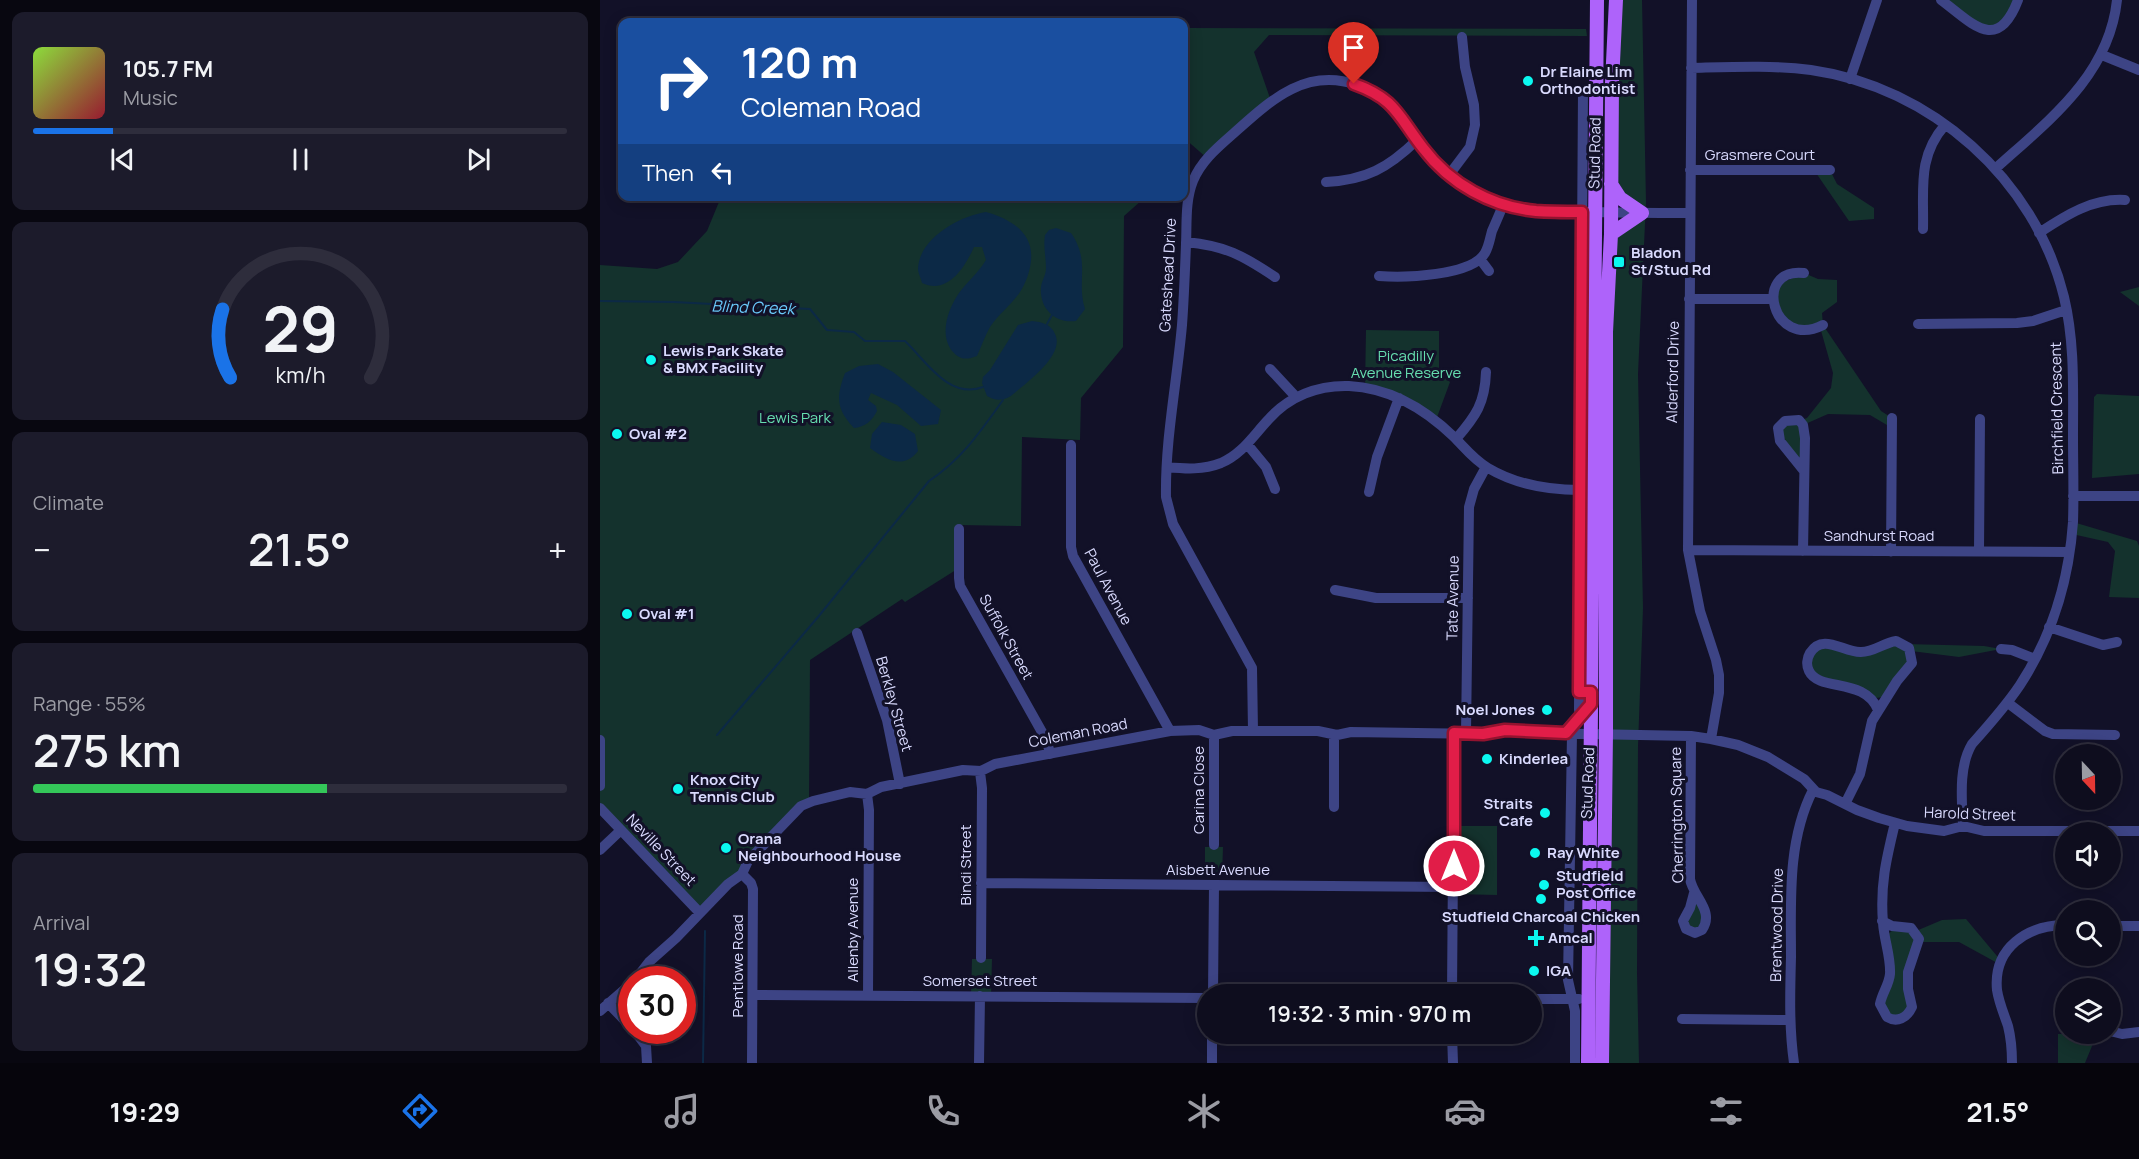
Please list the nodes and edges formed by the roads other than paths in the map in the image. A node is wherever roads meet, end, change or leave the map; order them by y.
1 (1597, 0) edge
2 (1616, 0) edge
3 (1692, 0) edge
4 (1877, 0) edge
5 (1941, 0) edge
6 (2018, 0) edge
7 (2117, 0) edge
8 (1462, 37) dead end
9 (2102, 55) junction
10 (1691, 68) junction
11 (2139, 70) edge
12 (1850, 79) junction
13 (1583, 90) dead end
14 (1945, 125) junction
15 (1417, 140) junction
16 (1995, 169) junction
17 (1690, 170) junction
18 (1830, 170) dead end
19 (1449, 175) junction
20 (1326, 182) dead end
21 (1611, 184) junction
22 (1188, 197) edge
23 (2126, 200) dead end
24 (1188, 201) edge
25 (1503, 205) junction
26 (1588, 212) junction
27 (1611, 213) junction
28 (1642, 213) junction
29 (1690, 213) junction
30 (1923, 229) dead end
31 (2039, 233) junction
32 (1611, 234) junction
33 (1186, 242) junction
34 (1479, 259) junction
35 (1489, 270) dead end
36 (1804, 273) dead end
37 (1379, 276) dead end
38 (1275, 277) dead end
39 (1689, 298) junction
40 (1773, 299) junction
41 (2067, 310) junction
42 (1918, 324) dead end
43 (1823, 325) dead end
44 (1270, 369) dead end
45 (1486, 372) dead end
46 (1296, 397) junction
47 (1399, 398) junction
48 (1892, 418) dead end
49 (1980, 419) dead end
50 (1456, 439) junction
51 (1247, 444) junction
52 (1071, 445) dead end
53 (1167, 467) junction
54 (1486, 467) junction
55 (1804, 471) dead end
56 (1275, 489) dead end
57 (1580, 490) junction
58 (1370, 492) dead end
59 (2073, 496) junction
60 (2139, 496) edge
61 (959, 530) dead end
62 (1688, 550) junction
63 (1803, 550) junction
64 (1979, 551) junction
65 (1891, 552) junction
66 (2069, 552) junction
67 (1335, 590) dead end
68 (1468, 598) junction
69 (2049, 627) junction
70 (857, 633) dead end
71 (2117, 642) dead end
72 (2001, 649) dead end
73 (2035, 659) junction
74 (1888, 695) junction
75 (1872, 697) junction
76 (1585, 700) junction
77 (2007, 703) junction
78 (1878, 710) junction
79 (1170, 731) junction
80 (1253, 731) junction
81 (1454, 733) junction
82 (1466, 733) junction
83 (1569, 733) junction
84 (1590, 734) junction
85 (1606, 734) junction
86 (1214, 735) junction
87 (1334, 735) junction
88 (2115, 735) dead end
89 (1691, 736) junction
90 (1711, 739) junction
91 (600, 740) edge
92 (1050, 754) junction
93 (980, 772) junction
94 (900, 784) junction
95 (600, 786) edge
96 (1813, 790) junction
97 (867, 794) junction
98 (1845, 804) junction
99 (1334, 807) dead end
100 (600, 808) edge
101 (1895, 823) junction
102 (1963, 826) junction
103 (621, 830) junction
104 (2139, 831) edge
105 (1214, 846) dead end
106 (600, 850) edge
107 (742, 874) junction
108 (981, 883) junction
109 (1214, 885) junction
110 (1454, 887) junction
111 (1694, 893) dead end
112 (700, 913) junction
113 (1882, 921) junction
114 (2055, 926) edge
115 (2121, 926) edge
116 (2139, 926) edge
117 (1898, 927) junction
118 (1884, 938) junction
119 (981, 958) dead end
120 (645, 966) edge
121 (1213, 984) edge
122 (1452, 984) edge
123 (618, 995) edge
124 (753, 995) junction
125 (868, 995) junction
126 (980, 996) junction
127 (1197, 998) edge
128 (1542, 999) edge
129 (1572, 999) junction
130 (1588, 999) junction
131 (604, 1007) edge
132 (618, 1018) edge
133 (1682, 1019) dead end
134 (1790, 1020) junction
135 (2139, 1032) edge
136 (2121, 1034) edge
137 (644, 1044) edge
138 (1212, 1044) edge
139 (1452, 1044) edge
140 (647, 1063) edge
141 (752, 1063) edge
142 (980, 1063) edge
143 (1212, 1063) edge
144 (1453, 1063) edge
145 (1575, 1063) edge
146 (1588, 1063) edge
147 (1602, 1063) edge
148 (1794, 1063) edge
149 (2012, 1063) edge

1 - 26 main road, Stud Road
2 - 21 main road, Stud Road
3 - 10 street, Alderford Drive
4 - 12 street
5 - 6 street
7 - 9 street
8 - 19 street
9 - 11 street
9 - 16 street
10 - 12 street, Birchfield Crescent
10 - 17 street, Alderford Drive
12 - 14 street, Birchfield Crescent
13 - 26 street
14 - 16 street, Birchfield Crescent
14 - 30 street
15 - 19 street, Gateshead Drive
15 - 20 street
15 - 22 street, Gateshead Drive
16 - 31 street, Birchfield Crescent
17 - 18 street, Grasmere Court
17 - 29 street, Alderford Drive
19 - 25 street, Gateshead Drive
21 - 27 main road, Stud Road
21 - 28 main road
23 - 31 street
24 - 33 street, Gateshead Drive
25 - 26 street, Gateshead Drive
25 - 34 street
26 - 27 street, Gateshead Drive
26 - 57 street
26 - 76 main road, Stud Road
27 - 28 street, Gateshead Drive
27 - 32 main road, Stud Road
28 - 29 street, Gateshead Drive
28 - 32 main road
29 - 39 street, Alderford Drive
31 - 41 street, Birchfield Crescent
32 - 85 main road, Stud Road
33 - 38 street
33 - 53 street, Gateshead Drive
34 - 35 street
34 - 37 street
36 - 40 street
39 - 40 street
39 - 62 street, Alderford Drive
40 - 43 street
41 - 42 street
41 - 59 street, Birchfield Crescent
44 - 46 street
45 - 50 street
46 - 47 street
46 - 51 street
47 - 50 street
47 - 58 street
48 - 65 street
49 - 64 street
50 - 54 street
51 - 53 street
51 - 56 street
52 - 79 street, Paul Avenue
53 - 80 street, Gateshead Drive
54 - 57 street
54 - 68 street, Tate Avenue
55 - 63 street
57 - 76 street
59 - 60 street
59 - 66 street, Birchfield Crescent
61 - 92 street, Suffolk Street
62 - 63 street, Sandhurst Road
62 - 90 street, Alderford Drive
63 - 65 street, Sandhurst Road
64 - 65 street, Sandhurst Road
64 - 66 street, Sandhurst Road
66 - 69 street, Birchfield Crescent
67 - 68 street
68 - 82 street, Tate Avenue
69 - 71 street
69 - 73 street, Birchfield Crescent
70 - 94 street, Berkley Street
72 - 73 street
73 - 77 street, Birchfield Crescent
74 - 75 street
74 - 75 street
74 - 78 street
75 - 78 street
76 - 83 main road
76 - 84 main road, Stud Road
77 - 88 street
77 - 102 street, Birchfield Crescent
78 - 98 street
79 - 86 street, Coleman Road
79 - 92 street, Coleman Road
80 - 86 street, Coleman Road
80 - 87 street, Coleman Road
81 - 82 street, Coleman Road
81 - 87 street, Coleman Road
81 - 110 street
82 - 83 street, Coleman Road
83 - 84 street, Coleman Road
83 - 129 street, Stud Road
84 - 85 street, Coleman Road
84 - 130 main road, Stud Road
85 - 89 street, Harold Street
85 - 147 main road, Stud Road
86 - 105 street, Carina Close
87 - 99 street
89 - 90 street, Harold Street
89 - 111 street, Cherrington Square
90 - 96 street, Harold Street
91 - 95 street
92 - 93 street, Coleman Road
93 - 94 street, Coleman Road
93 - 108 street, Bindi Street
94 - 97 street, Coleman Road
96 - 98 street, Harold Street
96 - 134 street, Brentwood Drive
97 - 107 street, Coleman Road
97 - 125 street, Allenby Avenue
98 - 101 street, Harold Street
100 - 103 street, Neville Street
101 - 102 street, Harold Street
101 - 113 street
102 - 104 street, Harold Street
103 - 106 street
103 - 112 street, Neville Street
107 - 112 street, Coleman Road
107 - 124 street, Pentlowe Road
108 - 109 street, Aisbett Avenue
108 - 119 street, Bindi Street
109 - 110 street, Aisbett Avenue
109 - 121 street
110 - 122 street
112 - 120 street, Coleman Road
113 - 117 street
113 - 118 street
114 - 149 street
115 - 116 street
117 - 118 street
117 - 118 street
123 - 131 street
124 - 125 street, Somerset Street
124 - 141 street, Pentlowe Road
125 - 126 street, Somerset Street
126 - 127 street, Somerset Street
126 - 142 street
128 - 129 street
129 - 130 street
129 - 145 street, Stud Road
130 - 146 main road, Stud Road
131 - 132 street
133 - 134 street
134 - 148 street, Brentwood Drive
135 - 136 street
137 - 140 street
138 - 143 street
139 - 144 street

